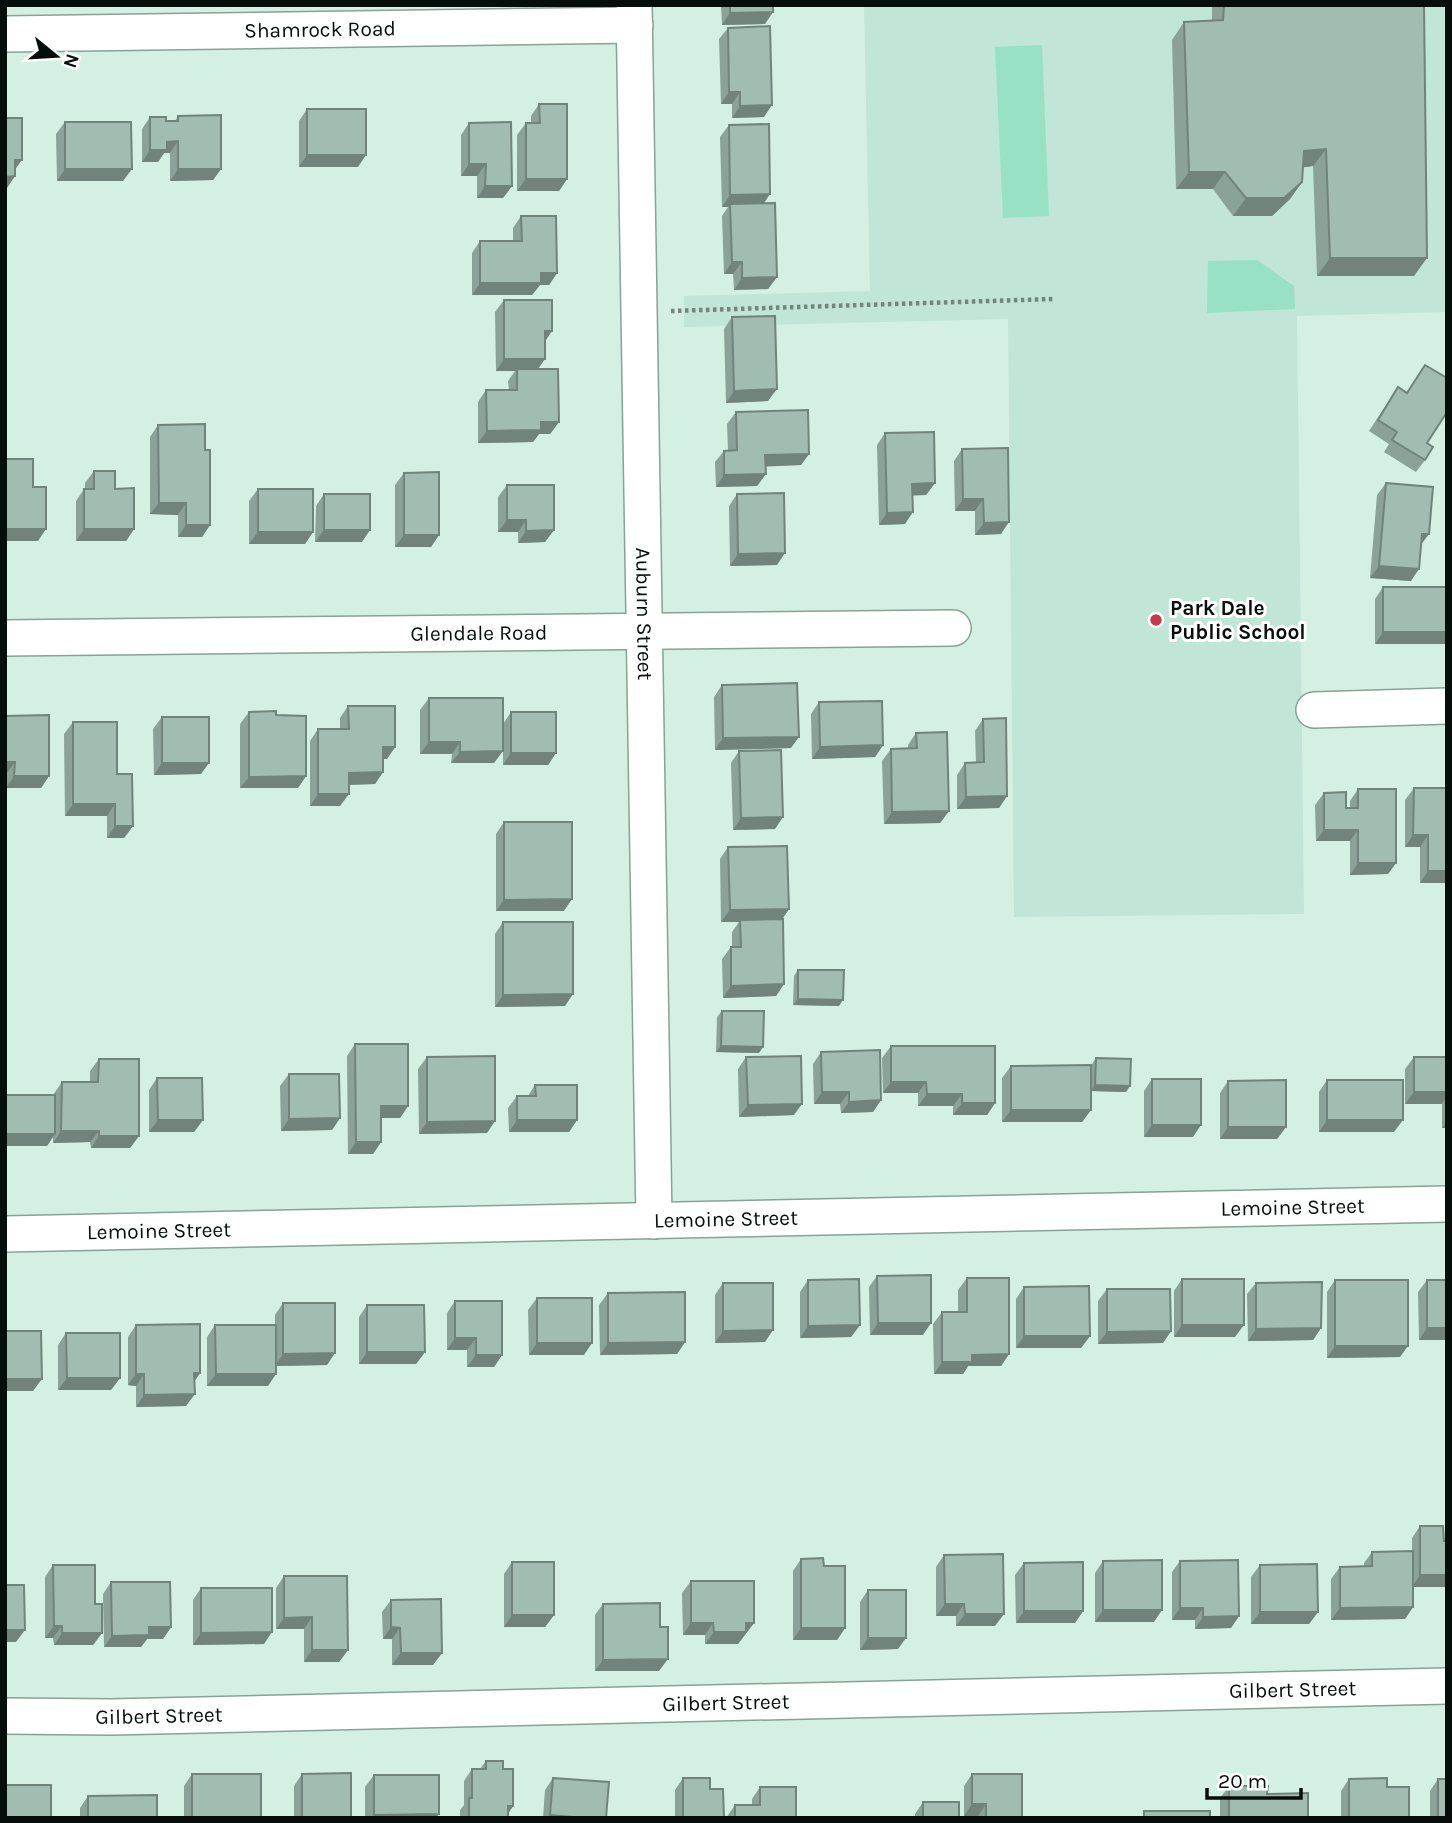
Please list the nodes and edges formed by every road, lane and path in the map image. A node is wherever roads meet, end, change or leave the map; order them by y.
1 (634, 15) edge
2 (5, 34) edge
3 (1053, 299) dead end
4 (670, 311) dead end
5 (953, 628) dead end
6 (645, 633) junction
7 (5, 638) edge
8 (1447, 706) edge
9 (1314, 710) dead end
10 (1447, 1204) edge
11 (654, 1221) junction
12 (5, 1234) edge
13 (1447, 1686) edge
14 (5, 1716) edge

1 - 2 street, Shamrock Road
1 - 6 street, Auburn Street
3 - 4 path
5 - 6 street, Glendale Road
6 - 7 street, Glendale Road
6 - 11 street, Auburn Street
8 - 9 street
10 - 11 street, Lemoine Street
11 - 12 street, Lemoine Street
13 - 14 street, Gilbert Street

